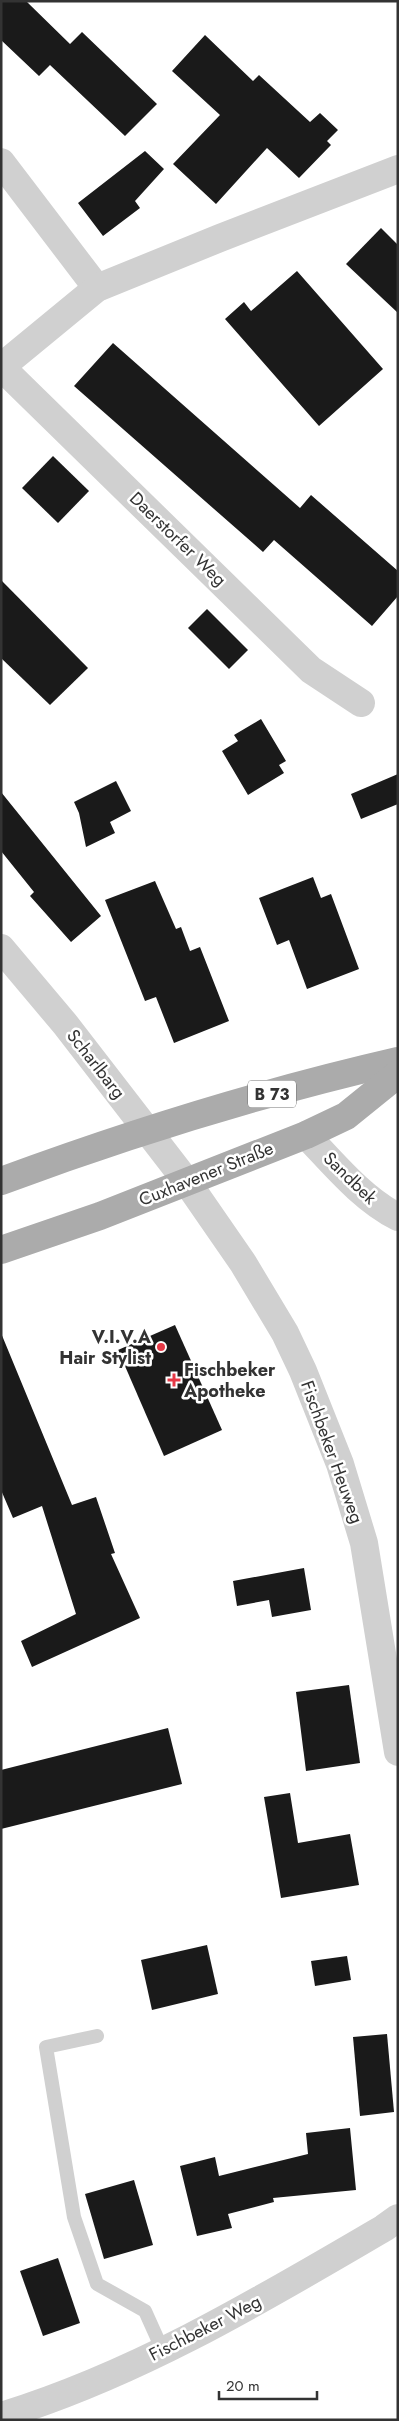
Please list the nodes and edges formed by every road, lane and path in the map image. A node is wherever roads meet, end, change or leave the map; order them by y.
1 (1, 162) edge
2 (398, 169) edge
3 (97, 288) junction
4 (361, 704) dead end
5 (1, 948) edge
6 (398, 1061) edge
7 (398, 1074) edge
8 (147, 1130) junction
9 (306, 1135) junction
10 (1, 1181) edge
11 (187, 1182) junction
12 (398, 1217) edge
13 (1, 1250) edge
14 (398, 1752) edge
15 (97, 2036) dead end
16 (398, 2218) edge
17 (163, 2351) junction
18 (1, 2416) edge

1 - 3 street
2 - 3 street, Daerstorfer Weg
3 - 4 street, Daerstorfer Weg
5 - 8 street, Scharlbarg
6 - 8 main road, B 73
7 - 9 main road, Cuxhavener Straße
8 - 10 main road, B 73
8 - 11 street, Scharlbarg
9 - 11 main road, Cuxhavener Straße
9 - 12 street, Sandbek
11 - 13 main road, Cuxhavener Straße
11 - 14 street, Fischbeker Heuweg
15 - 17 lane
16 - 17 street, Fischbeker Weg
17 - 18 street, Fischbeker Weg

